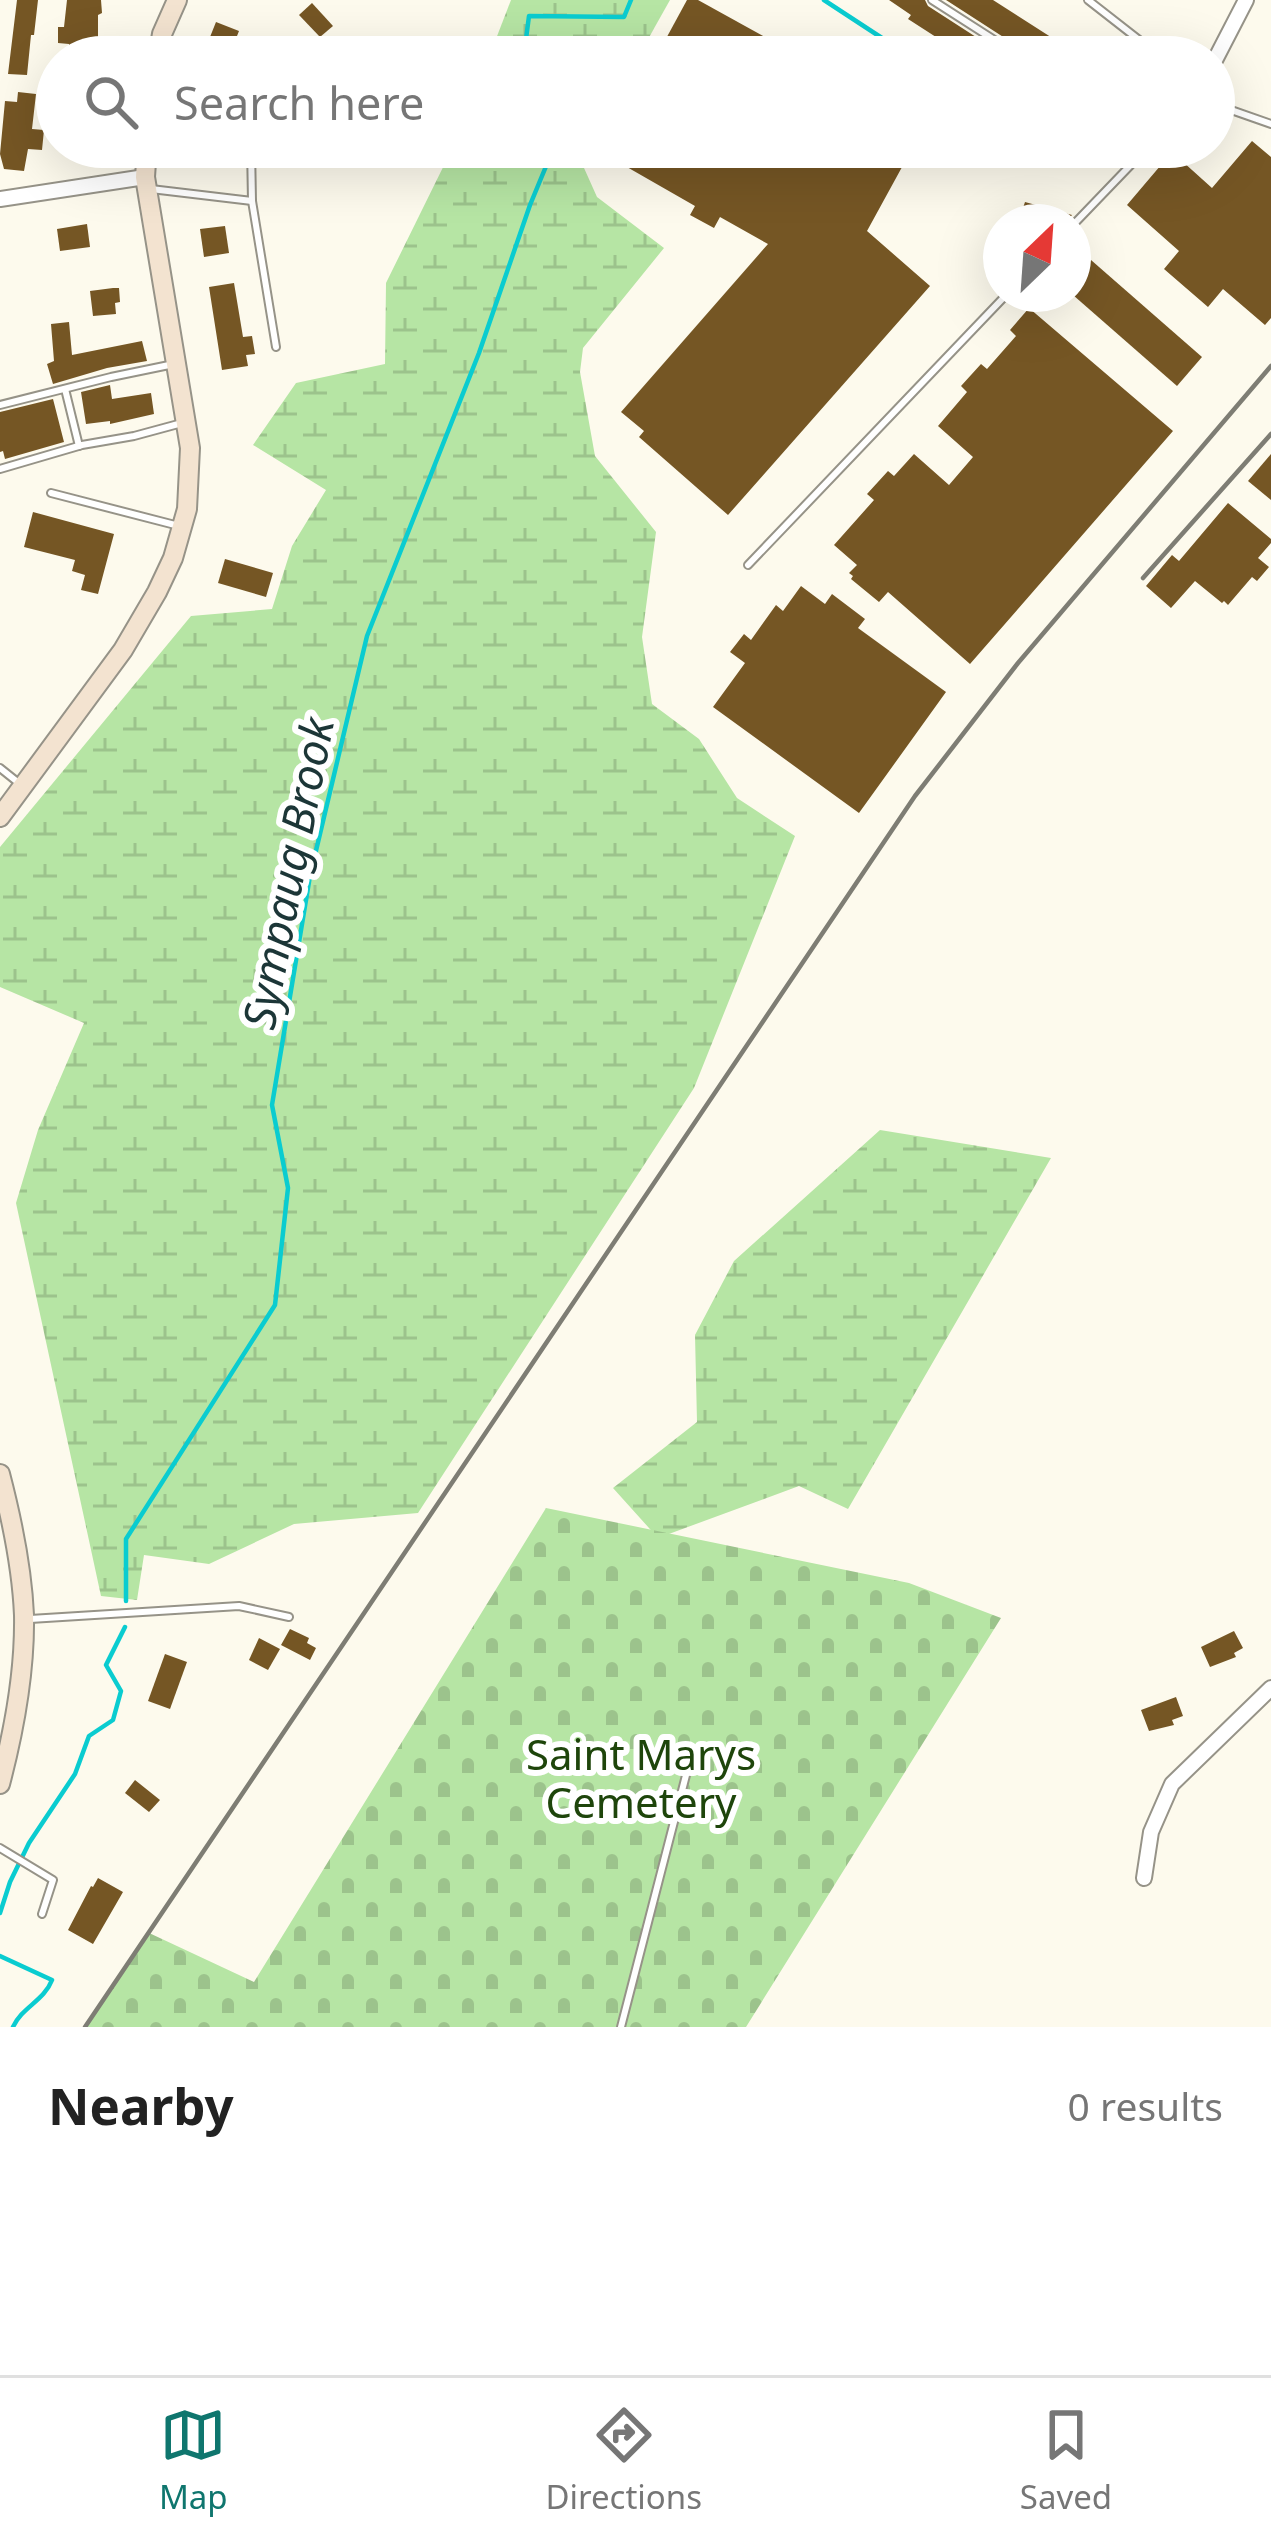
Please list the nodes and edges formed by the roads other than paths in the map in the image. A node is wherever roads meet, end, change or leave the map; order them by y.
1 (177, 0) edge
2 (932, 0) edge
3 (1088, 0) edge
4 (1246, 0) edge
5 (162, 36) edge
6 (988, 36) edge
7 (1134, 36) edge
8 (1227, 36) edge
9 (1235, 111) edge
10 (1271, 124) edge
11 (146, 168) edge
12 (251, 168) edge
13 (1128, 168) edge
14 (146, 183) junction
15 (0, 199) edge
16 (252, 201) junction
17 (1091, 207) edge
18 (990, 312) edge
19 (276, 347) dead end
20 (178, 364) junction
21 (65, 389) junction
22 (0, 405) edge
23 (186, 422) junction
24 (79, 446) junction
25 (0, 469) edge
26 (51, 493) dead end
27 (182, 526) junction
28 (748, 565) dead end
29 (0, 768) edge
30 (23, 786) junction
31 (0, 817) edge
32 (0, 1474) edge
33 (6, 1526) edge
34 (289, 1617) dead end
35 (24, 1619) junction
36 (1271, 1688) edge
37 (692, 1752) dead end
38 (0, 1784) edge
39 (0, 1848) edge
40 (1144, 1878) dead end
41 (43, 1914) dead end
42 (621, 2027) edge

1 - 5 main road
2 - 6 lane
3 - 7 lane
4 - 8 street
9 - 10 lane
11 - 14 main road
12 - 16 lane
13 - 17 lane
14 - 15 street
14 - 16 lane
14 - 20 main road
16 - 19 lane
18 - 28 lane
20 - 21 lane
20 - 23 main road
21 - 22 lane
21 - 24 lane
23 - 24 lane
23 - 27 main road
24 - 25 lane
26 - 27 lane
27 - 30 main road
29 - 30 lane
30 - 31 main road
32 - 33 main road
33 - 35 main road
34 - 35 lane
35 - 38 main road
36 - 40 street
37 - 42 lane
39 - 41 lane

